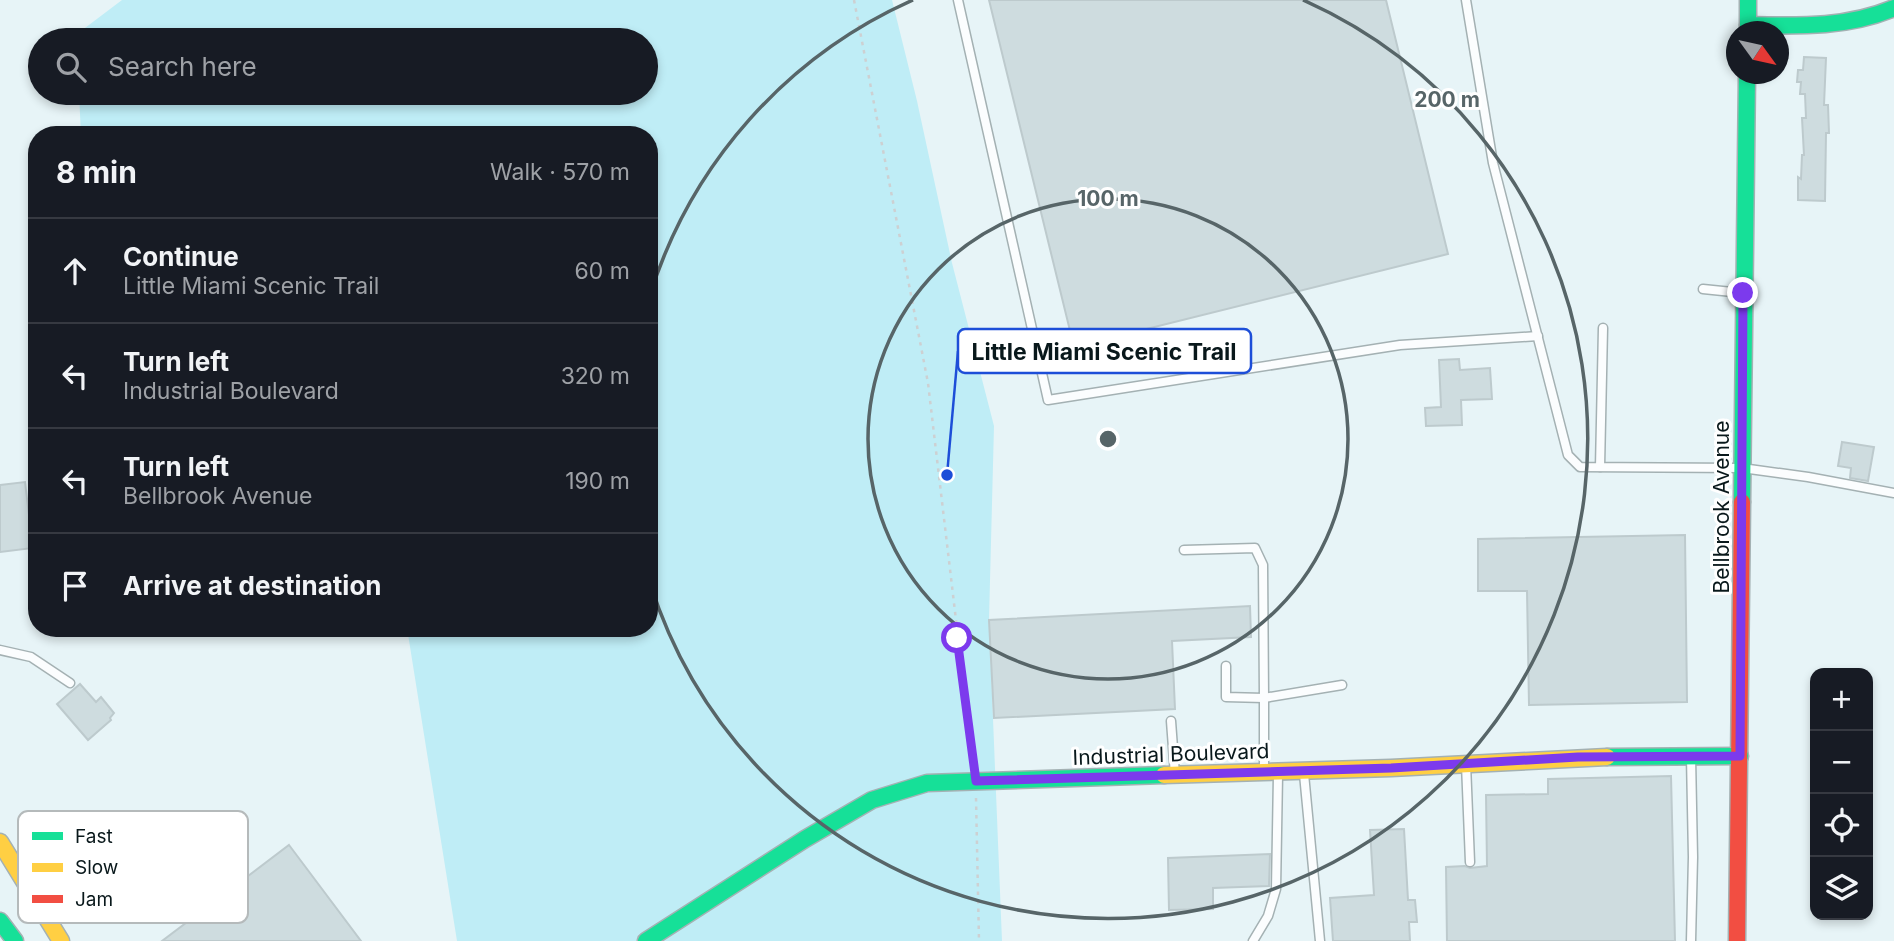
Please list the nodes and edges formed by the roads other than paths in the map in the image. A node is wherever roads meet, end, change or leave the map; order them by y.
1 (958, 0) edge
2 (1465, 0) edge
3 (1748, 0) edge
4 (1894, 8) edge
5 (1748, 21) edge
6 (1789, 27) edge
7 (1747, 84) edge
8 (1703, 289) dead end
9 (1743, 293) junction
10 (1603, 327) dead end
11 (1538, 337) junction
12 (1600, 467) junction
13 (1742, 468) junction
14 (1894, 493) edge
15 (1184, 550) dead end
16 (0, 650) edge
17 (1226, 666) dead end
18 (70, 683) dead end
19 (1342, 685) dead end
20 (1264, 698) junction
21 (1171, 721) dead end
22 (1740, 756) junction
23 (1691, 757) junction
24 (1466, 764) junction
25 (1271, 771) junction
26 (1304, 771) junction
27 (1175, 775) junction
28 (0, 842) edge
29 (1470, 862) dead end
30 (18, 871) edge
31 (0, 921) edge
32 (50, 923) edge
33 (15, 941) edge
34 (61, 941) edge
35 (646, 941) edge
36 (1252, 941) edge
37 (1320, 941) edge
38 (1691, 941) edge
39 (1737, 941) edge

1 - 11 lane
2 - 11 lane
3 - 5 main road
4 - 6 main road
7 - 9 main road, Bellbrook Avenue
8 - 9 lane
9 - 13 main road, Bellbrook Avenue
10 - 12 lane
11 - 12 lane
12 - 13 lane
13 - 14 lane
13 - 22 main road, Bellbrook Avenue
15 - 20 lane
16 - 18 lane
17 - 20 lane
19 - 20 lane
20 - 25 lane
21 - 27 lane
22 - 23 main road, Industrial Boulevard
22 - 39 main road, Bellbrook Avenue
23 - 24 main road, Industrial Boulevard
23 - 38 lane
24 - 26 main road, Industrial Boulevard
24 - 29 lane
25 - 26 main road, Industrial Boulevard
25 - 27 main road, Industrial Boulevard
25 - 36 lane
26 - 37 lane
27 - 35 main road, Industrial Boulevard
28 - 30 main road
31 - 33 main road
32 - 34 main road

